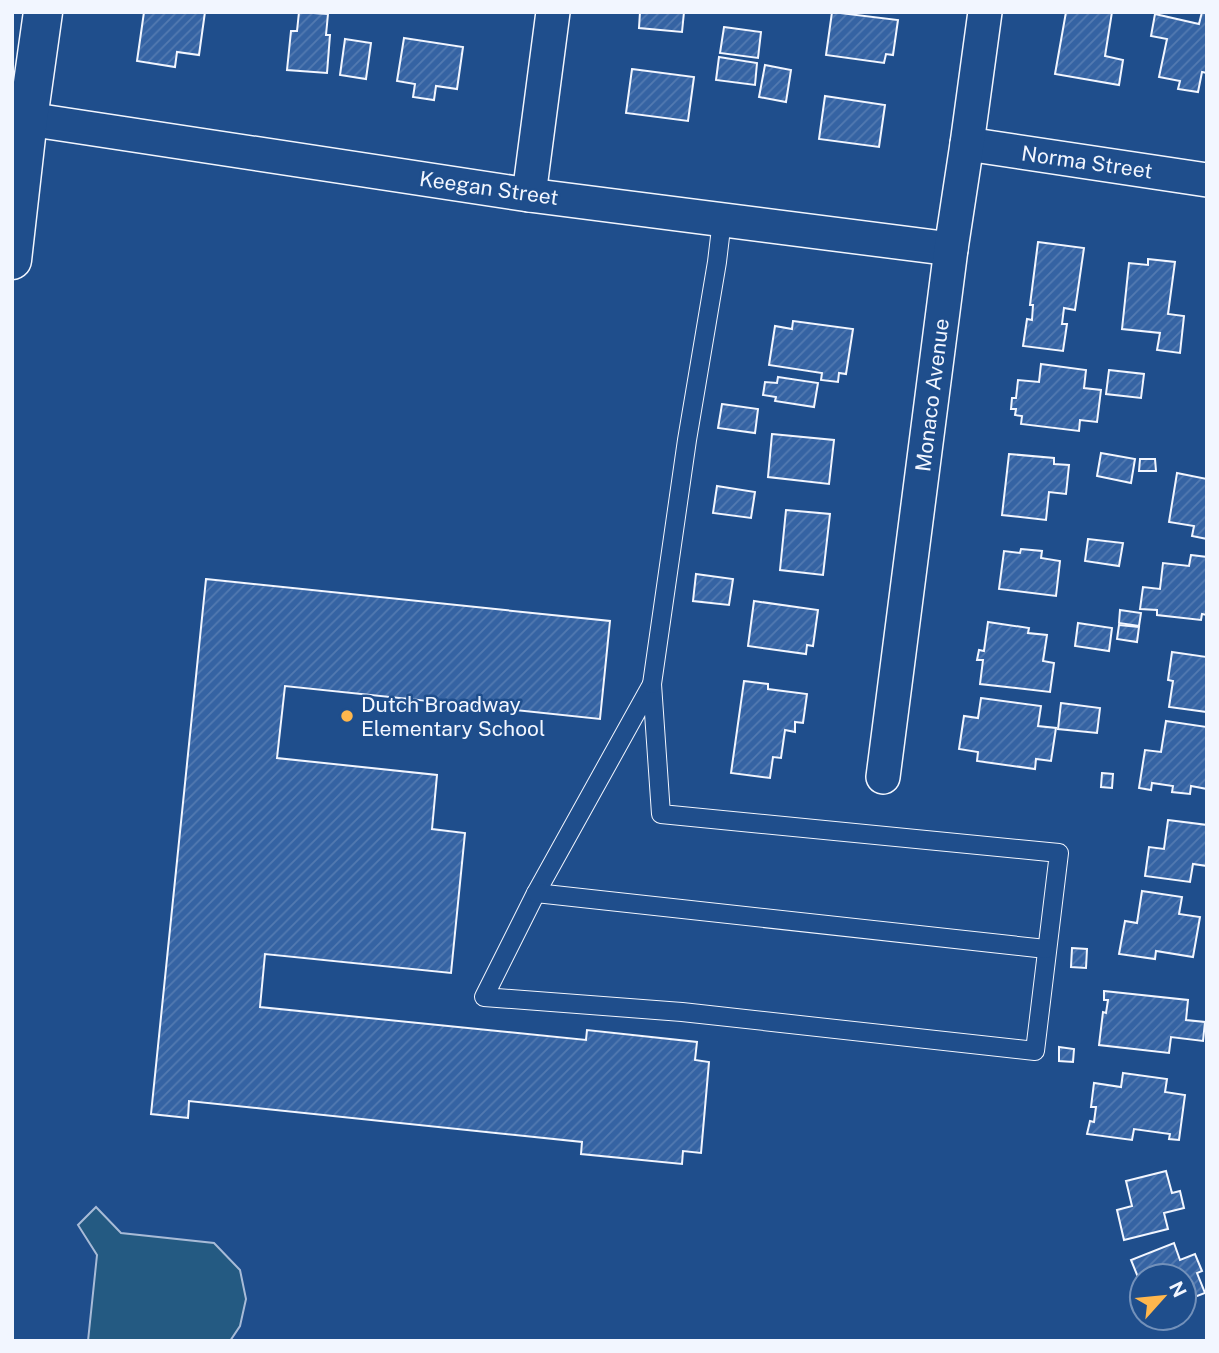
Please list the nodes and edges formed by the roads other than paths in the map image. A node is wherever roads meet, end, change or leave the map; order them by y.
1 (43, 12) edge
2 (553, 12) edge
3 (985, 12) edge
4 (28, 118) junction
5 (967, 145) junction
6 (1207, 180) edge
7 (529, 195) junction
8 (722, 220) junction
9 (951, 250) junction
10 (12, 260) edge
11 (653, 684) junction
12 (883, 777) dead end
13 (536, 893) junction
14 (1046, 949) junction

1 - 4 main road
2 - 7 street
3 - 5 street, Monaco Avenue
4 - 7 street, Keegan Street
4 - 10 main road
5 - 6 street, Norma Street
5 - 9 street, Monaco Avenue
7 - 8 street, Keegan Street
8 - 9 street, Keegan Street
8 - 11 lane
9 - 12 street, Monaco Avenue
11 - 13 lane
11 - 14 lane
13 - 14 lane
13 - 14 lane

